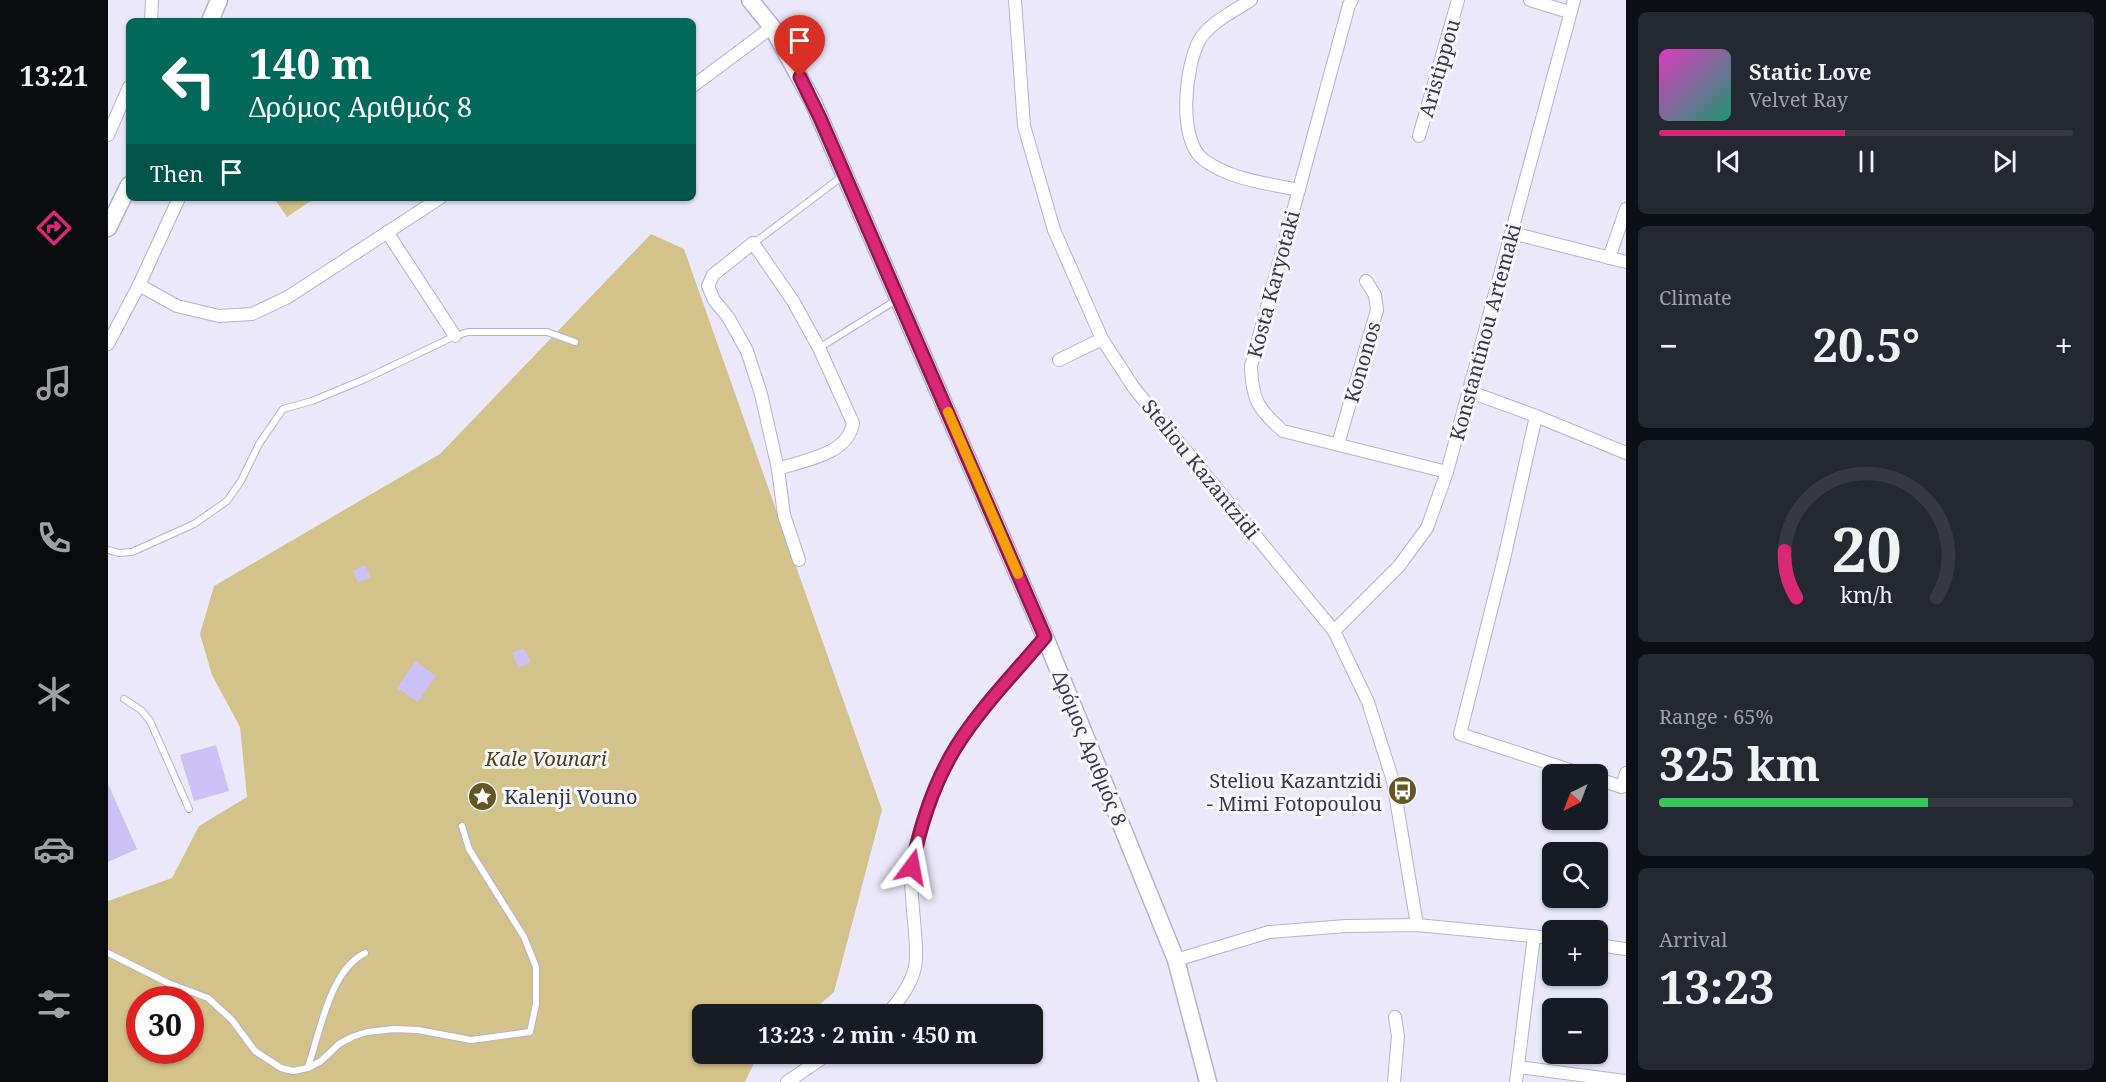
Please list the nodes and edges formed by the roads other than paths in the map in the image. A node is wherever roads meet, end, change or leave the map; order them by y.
1 (152, 0) edge
2 (219, 0) edge
3 (750, 0) edge
4 (1016, 0) edge
5 (1251, 0) edge
6 (1352, 0) edge
7 (1458, 0) edge
8 (1530, 0) edge
9 (1571, 6) edge
10 (151, 18) edge
11 (211, 18) edge
12 (772, 27) junction
13 (696, 84) edge
14 (126, 94) edge
15 (108, 100) edge
16 (121, 106) junction
17 (108, 135) edge
18 (1419, 136) dead end
19 (845, 175) junction
20 (1299, 190) junction
21 (126, 191) edge
22 (178, 201) edge
23 (435, 201) edge
24 (1626, 209) edge
25 (108, 228) edge
26 (387, 232) junction
27 (1512, 233) junction
28 (753, 243) junction
29 (1609, 258) junction
30 (1626, 262) edge
31 (1366, 281) dead end
32 (139, 285) junction
33 (899, 298) junction
34 (455, 336) junction
35 (1102, 339) junction
36 (575, 342) dead end
37 (108, 344) edge
38 (819, 348) junction
39 (1059, 360) dead end
40 (1468, 391) junction
41 (1536, 416) junction
42 (1338, 444) junction
43 (1626, 453) edge
44 (778, 469) junction
45 (1447, 472) junction
46 (108, 550) edge
47 (799, 560) dead end
48 (1334, 631) junction
49 (1045, 637) junction
50 (124, 699) dead end
51 (1552, 764) edge
52 (1626, 773) edge
53 (1608, 782) edge
54 (189, 810) dead end
55 (462, 826) dead end
56 (1417, 925) junction
57 (1534, 936) junction
58 (1542, 937) edge
59 (1608, 946) edge
60 (1626, 949) edge
61 (108, 953) edge
62 (365, 953) dead end
63 (1176, 960) junction
64 (894, 1004) edge
65 (1395, 1017) dead end
66 (814, 1064) edge
67 (1518, 1067) junction
68 (308, 1068) junction
69 (1626, 1081) edge
70 (787, 1082) edge
71 (1208, 1082) edge
72 (1394, 1082) edge
73 (1516, 1082) edge

1 - 10 street
2 - 11 street
3 - 12 street, Δρόμος Αριθμός 8
4 - 35 street, Steliou Kazantzidi
5 - 20 street
6 - 20 street, Kosta Karyotaki
7 - 18 street, Aristippou
8 - 9 street
9 - 27 street, Konstantinou Artemaki
12 - 13 street
12 - 19 street, Δρόμος Αριθμός 8
14 - 16 street
15 - 16 street
16 - 17 street
19 - 28 lane
19 - 33 street, Δρόμος Αριθμός 8
20 - 42 street, Kosta Karyotaki
21 - 25 street
22 - 32 street
23 - 26 street
24 - 29 street
26 - 32 street
26 - 34 street
27 - 29 street
27 - 40 street, Konstantinou Artemaki
28 - 38 street
28 - 44 street
29 - 30 street
31 - 42 street, Kononos
32 - 37 street
33 - 38 lane
33 - 49 street, Δρόμος Αριθμός 8
34 - 36 lane
34 - 46 lane
35 - 39 street
35 - 48 street, Steliou Kazantzidi
38 - 44 street
40 - 41 street
40 - 45 street, Konstantinou Artemaki
41 - 43 street
41 - 51 street
42 - 45 street, Kosta Karyotaki
44 - 47 street
45 - 48 street, Konstantinou Artemaki
48 - 56 street, Steliou Kazantzidi
49 - 63 street, Δρόμος Αριθμός 8
49 - 64 street
50 - 54 lane
52 - 53 street
55 - 68 lane
56 - 57 street
56 - 63 street
57 - 58 street
57 - 67 street
59 - 60 street
61 - 68 lane
62 - 68 lane
63 - 71 street, Δρόμος Αριθμός 8
65 - 72 street
66 - 70 street
67 - 69 street
67 - 73 street

